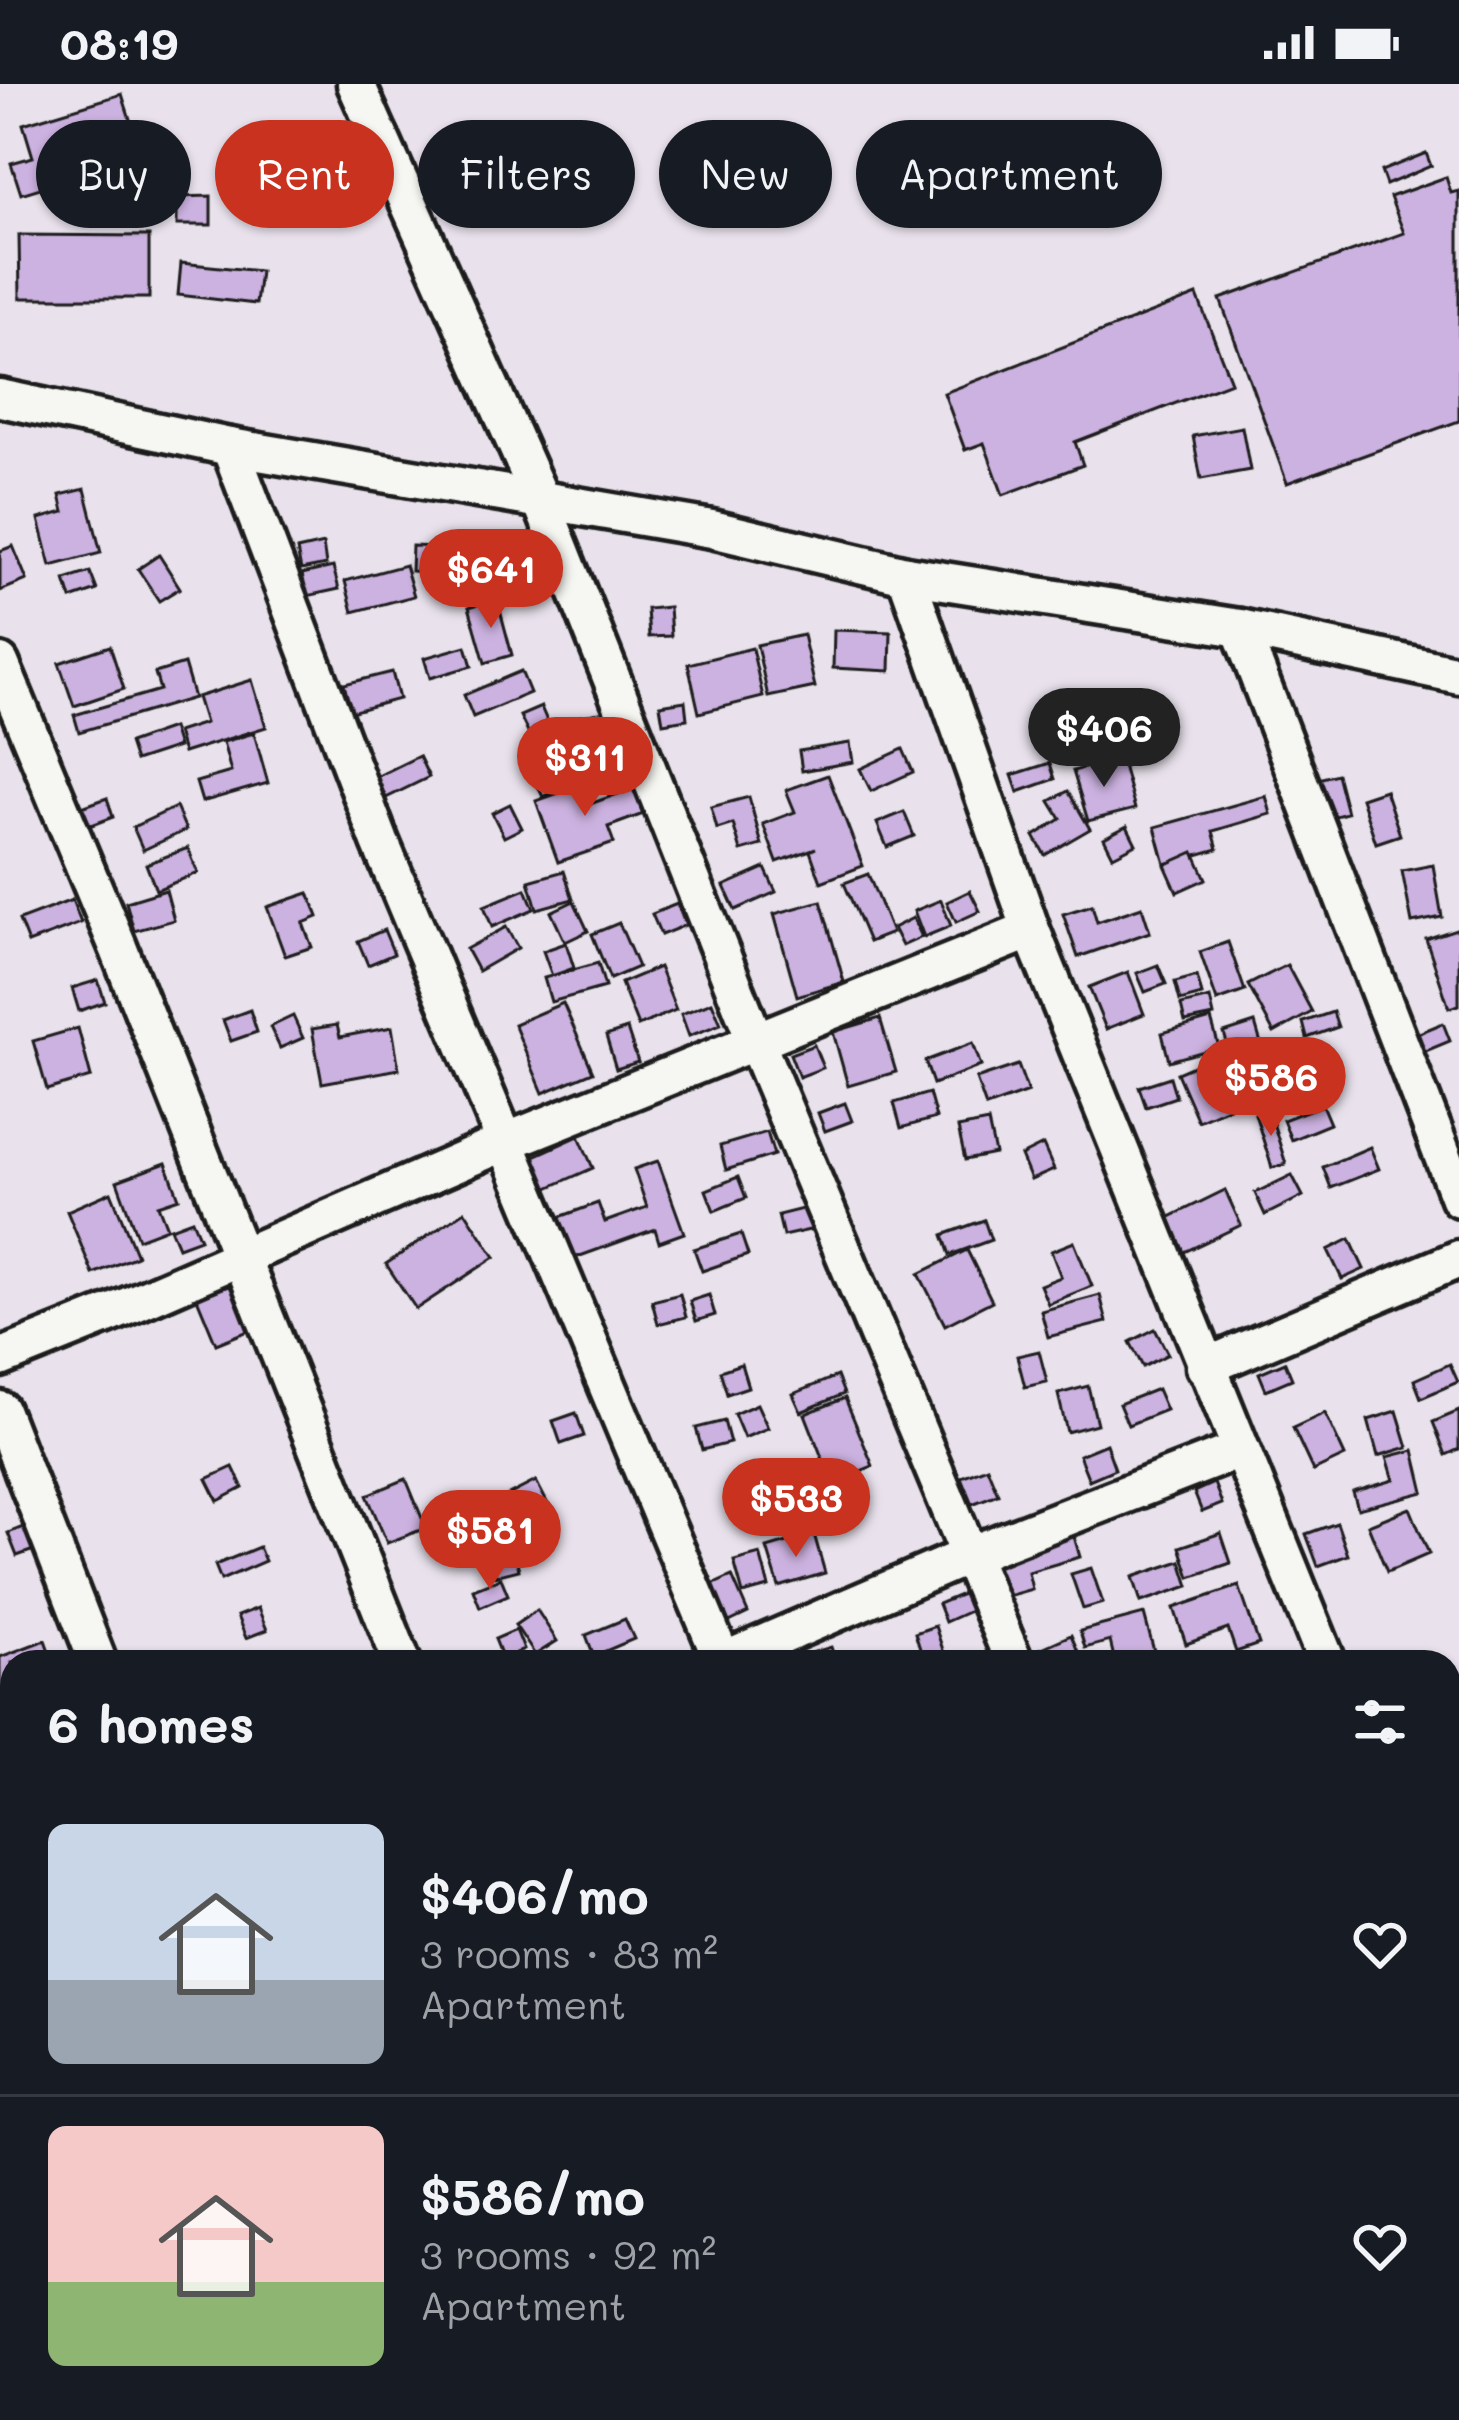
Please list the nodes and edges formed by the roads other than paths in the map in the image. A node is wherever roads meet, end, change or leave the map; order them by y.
1 (356, 84) edge
2 (0, 398) edge
3 (230, 447) junction
4 (539, 499) junction
5 (906, 575) junction
6 (1240, 628) junction
7 (0, 663) edge
8 (1459, 675) edge
9 (1031, 930) junction
10 (756, 1042) junction
11 (503, 1143) junction
12 (1459, 1198) edge
13 (241, 1256) junction
14 (1459, 1259) edge
15 (0, 1358) edge
16 (1205, 1367) junction
17 (0, 1410) edge
18 (1239, 1450) junction
19 (972, 1554) junction
20 (93, 1650) edge
21 (397, 1650) edge
22 (717, 1650) edge
23 (750, 1650) edge
24 (1009, 1650) edge
25 (1322, 1650) edge

1 - 4 street
2 - 3 street
3 - 4 street
3 - 11 street
4 - 5 street
4 - 10 street
5 - 6 street
5 - 9 street
6 - 8 street
6 - 12 street
7 - 13 street
9 - 10 street
9 - 16 street
10 - 11 street
10 - 19 street
11 - 13 street
11 - 22 street
13 - 15 street
13 - 21 street
14 - 16 street
16 - 18 street
17 - 20 street
18 - 19 street
18 - 25 street
19 - 23 street
19 - 24 street

